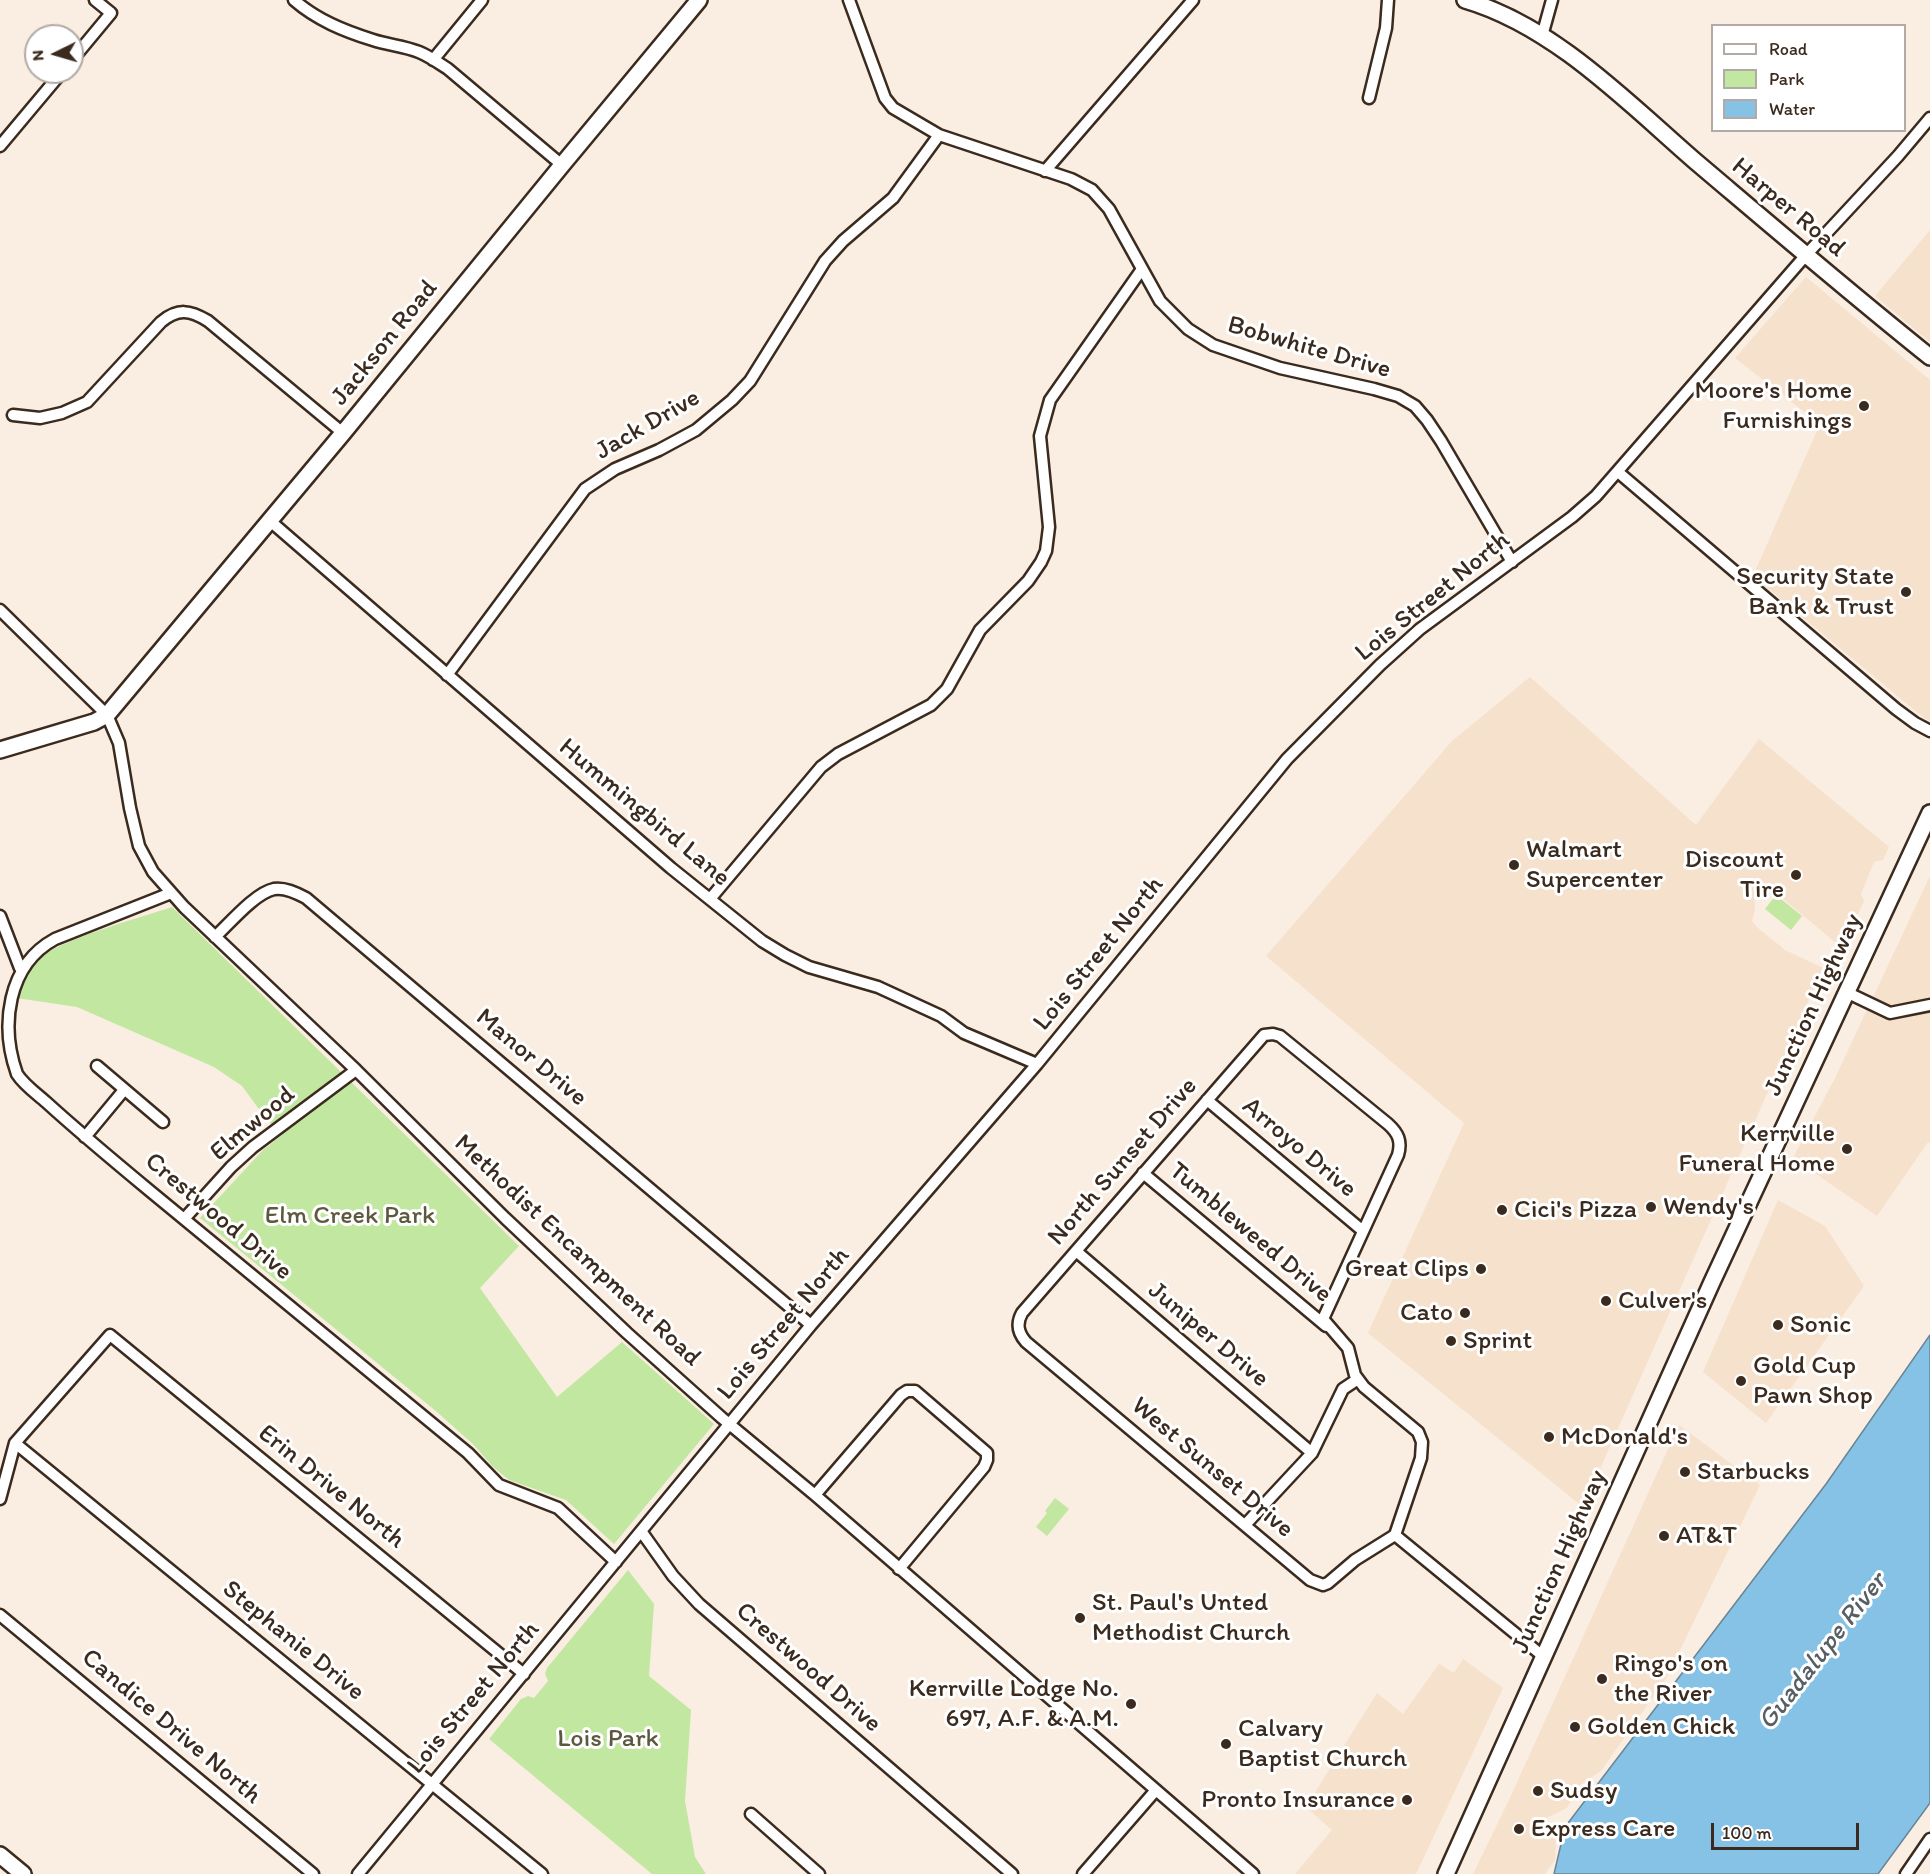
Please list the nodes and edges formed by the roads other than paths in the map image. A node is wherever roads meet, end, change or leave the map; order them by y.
1 (95, 0) edge
2 (294, 0) edge
3 (482, 0) edge
4 (699, 0) edge
5 (849, 0) edge
6 (1193, 0) edge
7 (1388, 0) edge
8 (1465, 0) edge
9 (1552, 0) edge
10 (1542, 36) junction
11 (84, 46) edge
12 (433, 60) junction
13 (52, 84) edge
14 (1369, 98) dead end
15 (1930, 118) edge
16 (939, 135) junction
17 (0, 146) edge
18 (562, 165) junction
19 (1045, 171) junction
20 (1806, 255) junction
21 (1142, 269) junction
22 (1930, 357) edge
23 (13, 415) dead end
24 (343, 433) junction
25 (1618, 472) junction
26 (269, 520) junction
27 (1512, 562) junction
28 (0, 610) edge
29 (447, 675) junction
30 (107, 715) junction
31 (1930, 731) edge
32 (0, 750) edge
33 (1930, 813) edge
34 (171, 893) junction
35 (710, 899) junction
36 (0, 916) edge
37 (215, 937) junction
38 (20, 968) junction
39 (1846, 992) junction
40 (1930, 1005) edge
41 (1037, 1064) junction
42 (97, 1066) dead end
43 (356, 1070) junction
44 (124, 1090) junction
45 (1207, 1100) junction
46 (163, 1122) dead end
47 (86, 1137) junction
48 (1143, 1173) junction
49 (184, 1219) junction
50 (1363, 1231) junction
51 (1076, 1251) junction
52 (1018, 1319) joint
53 (811, 1325) junction
54 (1329, 1328) junction
55 (1358, 1379) junction
56 (730, 1425) junction
57 (15, 1443) junction
58 (1312, 1453) junction
59 (815, 1496) junction
60 (0, 1498) edge
61 (1245, 1525) junction
62 (641, 1531) junction
63 (1395, 1534) junction
64 (616, 1562) junction
65 (899, 1569) junction
66 (0, 1616) edge
67 (1544, 1657) junction
68 (524, 1674) junction
69 (432, 1783) junction
70 (1156, 1790) junction
71 (751, 1814) dead end
72 (1930, 1839) edge
73 (0, 1855) edge
74 (23, 1874) edge
75 (313, 1874) edge
76 (358, 1874) edge
77 (542, 1874) edge
78 (819, 1874) edge
79 (1012, 1874) edge
80 (1083, 1874) edge
81 (1253, 1874) edge
82 (1446, 1874) edge
83 (1906, 1874) edge

1 - 11 street
2 - 12 street
3 - 12 street
4 - 18 main road, Jackson Road
5 - 16 street, Bobwhite Drive
6 - 19 street
7 - 14 street
8 - 10 main road, Harper Road
9 - 10 street
10 - 20 main road, Harper Road
12 - 18 street
13 - 17 street
15 - 20 street, Lois Street North
16 - 19 street, Bobwhite Drive
16 - 29 street, Jack Drive
18 - 24 main road, Jackson Road
19 - 21 street, Bobwhite Drive
20 - 22 main road, Harper Road
20 - 25 street, Lois Street North
21 - 27 street, Bobwhite Drive
21 - 35 street
23 - 24 street
24 - 26 main road, Jackson Road
25 - 27 street, Lois Street North
25 - 31 street
26 - 29 street, Hummingbird Lane
26 - 30 main road, Jackson Road
27 - 41 street, Lois Street North
28 - 30 street, Methodist Encampment Road
29 - 35 street, Hummingbird Lane
30 - 32 main road
30 - 34 street, Methodist Encampment Road
33 - 39 main road, Junction Highway
34 - 37 street, Methodist Encampment Road
34 - 38 street, Crestwood Drive
35 - 41 street, Hummingbird Lane
36 - 38 street
37 - 43 street, Methodist Encampment Road
37 - 53 street, Manor Drive
38 - 47 street, Crestwood Drive
39 - 40 street
39 - 67 main road, Junction Highway
41 - 53 street, Lois Street North
42 - 44 street
43 - 49 street, Elmwood
43 - 56 street, Methodist Encampment Road
44 - 46 street
44 - 47 street
45 - 48 street, North Sunset Drive
45 - 50 street, Arroyo Drive
45 - 50 street, North Sunset Drive
47 - 49 street, Crestwood Drive
48 - 51 street, North Sunset Drive
48 - 54 street, Tumbleweed Drive
49 - 64 street, Crestwood Drive
50 - 54 street
51 - 52 street, North Sunset Drive
51 - 58 street, Juniper Drive
52 - 61 street, West Sunset Drive
53 - 56 street, Lois Street North
54 - 55 street, Tumbleweed Drive
55 - 58 street
55 - 63 street
56 - 59 street, Methodist Encampment Road
56 - 62 street, Lois Street North
57 - 60 street
57 - 68 street, Erin Drive North
57 - 69 street, Stephanie Drive
58 - 61 street
59 - 65 street, Methodist Encampment Road
59 - 65 street
61 - 63 street, West Sunset Drive
62 - 64 street, Lois Street North
62 - 79 street, Crestwood Drive
63 - 67 street
64 - 68 street, Lois Street North
65 - 70 street, Methodist Encampment Road
66 - 75 street, Candice Drive North
67 - 82 main road, Junction Highway
68 - 69 street, Lois Street North
69 - 76 street, Lois Street North
69 - 77 street, Stephanie Drive
70 - 80 street
70 - 81 street, Methodist Encampment Road
71 - 78 street
72 - 83 street
73 - 74 main road

